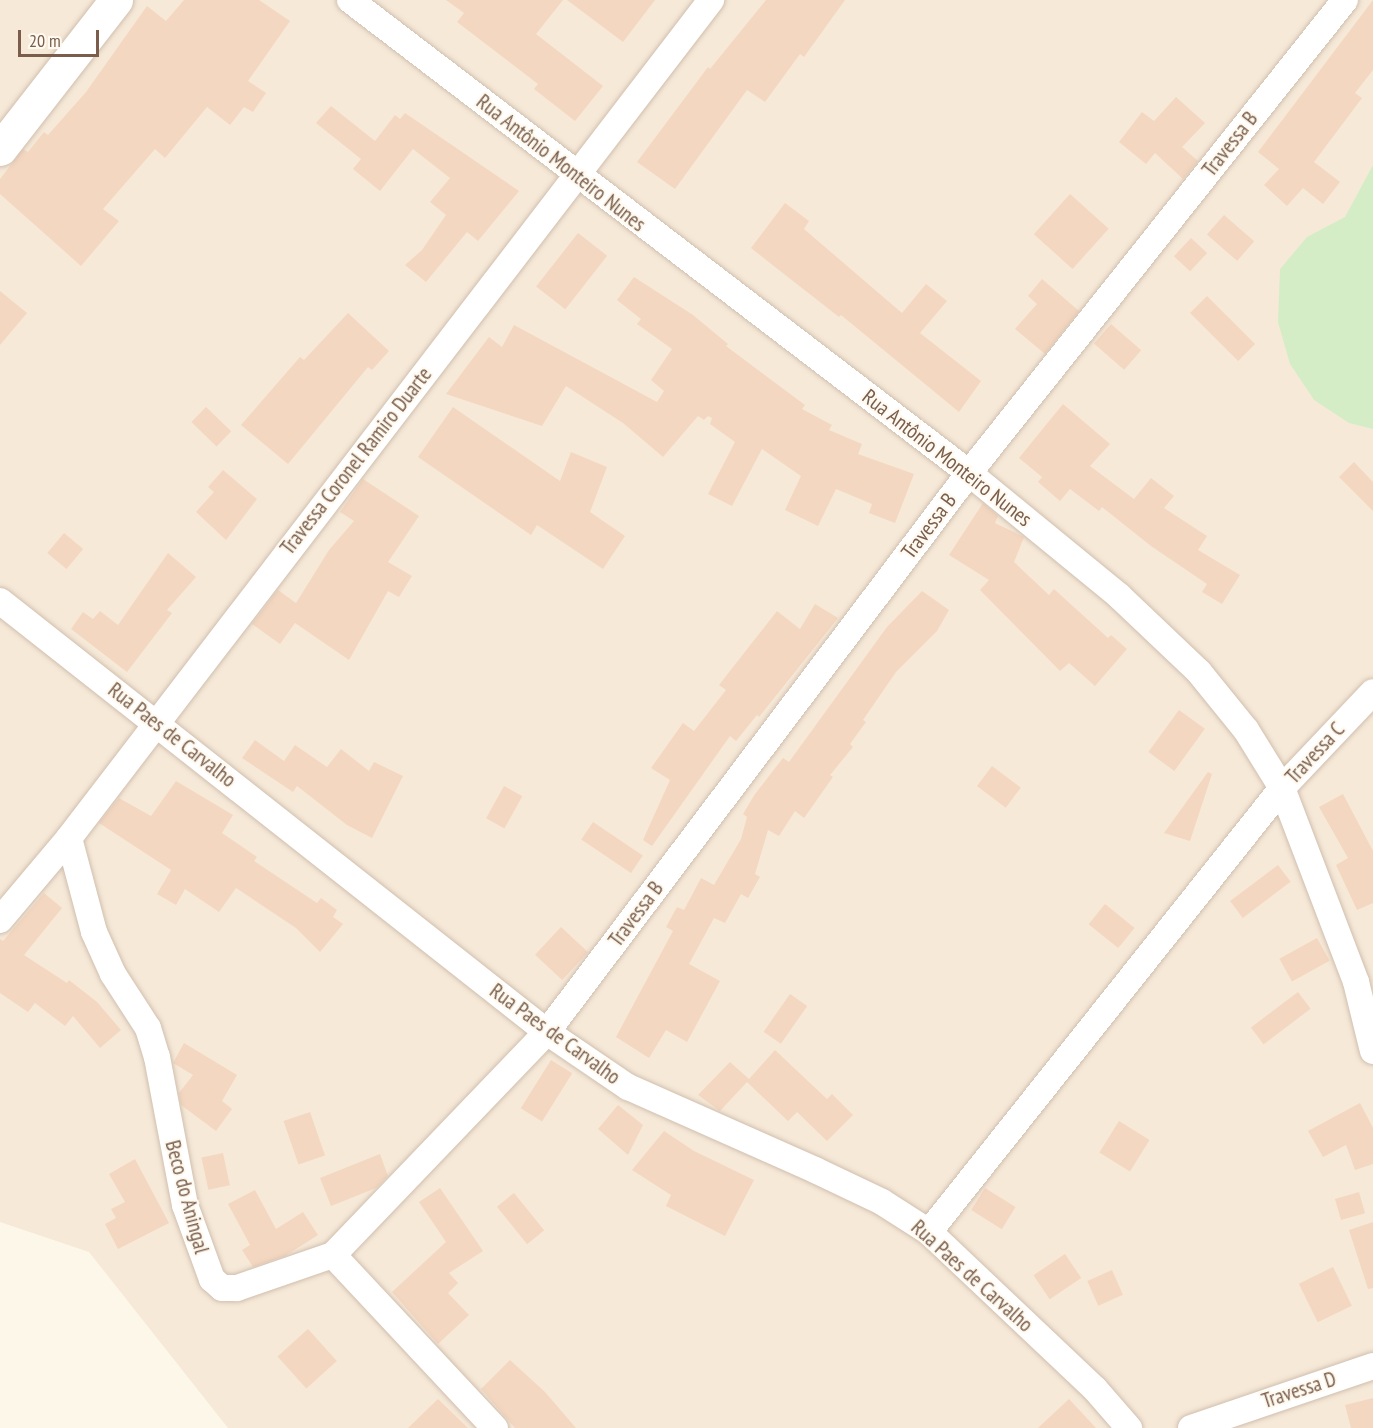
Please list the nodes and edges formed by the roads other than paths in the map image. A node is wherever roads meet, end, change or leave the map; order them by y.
1 (116, 0) edge
2 (350, 0) edge
3 (711, 0) edge
4 (1345, 0) edge
5 (0, 149) edge
6 (575, 175) junction
7 (969, 473) junction
8 (0, 601) edge
9 (1373, 692) edge
10 (156, 721) junction
11 (1282, 788) junction
12 (69, 838) junction
13 (0, 920) edge
14 (547, 1032) junction
15 (1373, 1052) edge
16 (929, 1232) junction
17 (333, 1256) junction
18 (1373, 1366) edge
19 (495, 1428) edge
20 (1128, 1428) edge
21 (1191, 1428) edge

1 - 5 street
2 - 6 street, Rua Antônio Monteiro Nunes
3 - 6 street, Travessa Coronel Ramiro Duarte
4 - 7 street, Travessa B
6 - 7 street, Rua Antônio Monteiro Nunes
6 - 10 street, Travessa Coronel Ramiro Duarte
7 - 11 street, Rua Antônio Monteiro Nunes
7 - 14 street, Travessa B
8 - 10 street, Rua Paes de Carvalho
9 - 11 street, Travessa C
10 - 12 street, Travessa Coronel Ramiro Duarte
10 - 14 street, Rua Paes de Carvalho
11 - 15 street, Rua Antônio Monteiro Nunes
11 - 16 street, Travessa C
12 - 13 street, Travessa Coronel Ramiro Duarte
12 - 17 street, Beco do Aningal
14 - 16 street, Rua Paes de Carvalho
14 - 17 street, Travessa B
16 - 20 street, Rua Paes de Carvalho
17 - 19 street
18 - 21 street, Travessa D

